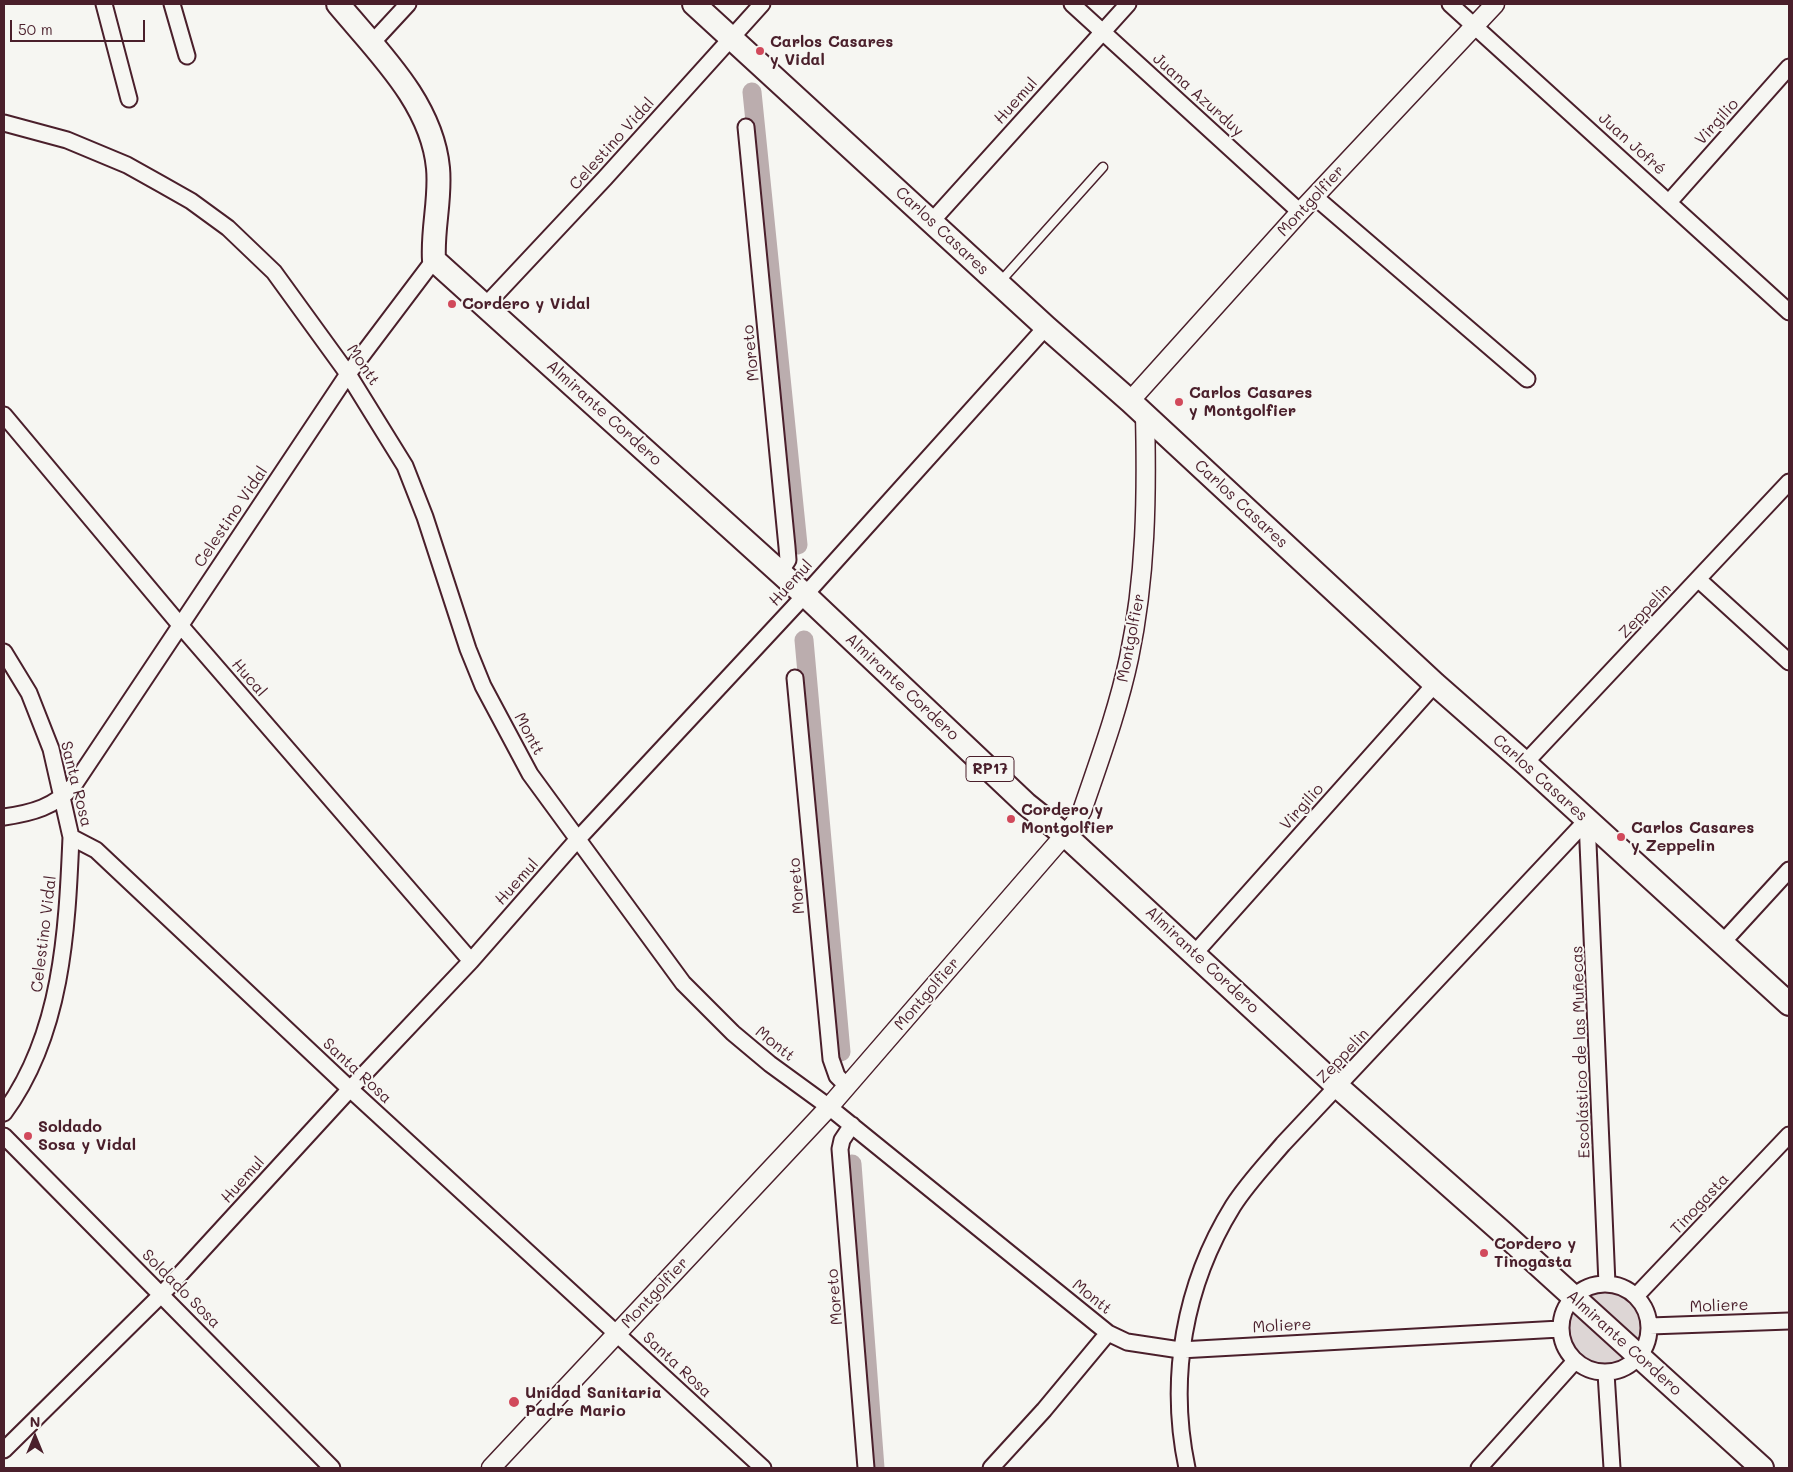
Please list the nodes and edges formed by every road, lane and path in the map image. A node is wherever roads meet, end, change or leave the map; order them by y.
1 (104, 4) edge
2 (172, 4) edge
3 (338, 4) edge
4 (408, 4) edge
5 (694, 4) edge
6 (762, 4) edge
7 (1072, 4) edge
8 (1128, 4) edge
9 (1450, 4) edge
10 (1495, 4) edge
11 (1475, 26) junction
12 (1102, 31) junction
13 (732, 38) junction
14 (372, 44) junction
15 (187, 56) dead end
16 (1789, 67) edge
17 (130, 100) dead end
18 (4, 123) edge
19 (746, 128) dead end
20 (1103, 167) dead end
21 (1315, 197) junction
22 (1670, 201) junction
23 (1300, 212) junction
24 (932, 221) junction
25 (434, 260) junction
26 (999, 284) junction
27 (485, 306) junction
28 (1789, 312) edge
29 (1046, 327) junction
30 (348, 374) junction
31 (1527, 379) dead end
32 (1138, 408) junction
33 (4, 415) edge
34 (1789, 482) edge
35 (780, 572) junction
36 (1698, 580) junction
37 (805, 595) junction
38 (180, 625) junction
39 (4, 652) edge
40 (1789, 662) edge
41 (795, 678) dead end
42 (1435, 684) junction
43 (1526, 762) junction
44 (63, 798) junction
45 (4, 817) edge
46 (1587, 820) junction
47 (1066, 836) junction
48 (71, 837) junction
49 (577, 840) junction
50 (1789, 870) edge
51 (1723, 942) junction
52 (1195, 953) junction
53 (471, 960) junction
54 (1789, 1004) edge
55 (847, 1086) junction
56 (1338, 1087) junction
57 (350, 1089) junction
58 (829, 1107) junction
59 (4, 1113) edge
60 (852, 1125) junction
61 (1789, 1135) edge
62 (4, 1136) edge
63 (1607, 1284) junction
64 (162, 1294) junction
65 (1636, 1296) junction
66 (1574, 1297) junction
67 (1789, 1321) edge
68 (1650, 1326) junction
69 (1560, 1329) junction
70 (618, 1333) junction
71 (1108, 1333) junction
72 (1180, 1350) junction
73 (1639, 1357) junction
74 (1575, 1361) junction
75 (1606, 1372) junction
76 (4, 1450) edge
77 (332, 1468) edge
78 (491, 1468) edge
79 (763, 1468) edge
80 (866, 1468) edge
81 (991, 1468) edge
82 (1186, 1468) edge
83 (1479, 1468) edge
84 (1612, 1468) edge
85 (1762, 1468) edge

1 - 17 street
2 - 15 street
3 - 14 main road
4 - 14 street
5 - 13 main road, Carlos Casares
6 - 13 street, Celestino Vidal
7 - 12 street, Juana Azurduy
8 - 12 street, Huemul
9 - 11 street, Juan Jofré
10 - 11 street, Montgolfier
11 - 21 street, Montgolfier
11 - 22 street, Juan Jofré
12 - 23 street, Juana Azurduy
12 - 24 street, Huemul
13 - 24 main road, Carlos Casares
13 - 27 street, Celestino Vidal
14 - 25 main road
16 - 22 street, Virgilio
18 - 30 street, Montt
19 - 35 street, Moreto
20 - 26 lane
21 - 23 street, Montgolfier
21 - 31 street
22 - 28 street, Juan Jofré
23 - 32 street, Montgolfier
24 - 26 main road, Carlos Casares
25 - 27 main road, Almirante Cordero / RP17
25 - 30 street, Celestino Vidal
26 - 29 main road, Carlos Casares
27 - 35 main road, Almirante Cordero / RP17
29 - 32 main road, Carlos Casares
29 - 37 street, Huemul
30 - 38 street, Celestino Vidal
30 - 49 street, Montt
32 - 42 main road, Carlos Casares
32 - 47 street, Montgolfier
33 - 38 street, Hucal
34 - 36 street, Zeppelin
35 - 37 main road, Almirante Cordero / RP17
36 - 40 street
36 - 43 street, Zeppelin
37 - 47 main road, Almirante Cordero / RP17
37 - 49 street, Huemul
38 - 44 street, Celestino Vidal
38 - 53 street, Hucal
39 - 44 street, Santa Rosa
41 - 55 street, Moreto
42 - 43 main road, Carlos Casares
42 - 52 street, Virgilio
43 - 46 main road, Carlos Casares
44 - 45 street
44 - 48 street, Santa Rosa
46 - 51 main road, Carlos Casares
46 - 56 street, Zeppelin
46 - 63 street, Escolástico de las Muñecas
47 - 52 main road, Almirante Cordero / RP17
47 - 55 street, Montgolfier
48 - 57 street, Santa Rosa
48 - 59 street, Celestino Vidal
49 - 53 street, Huemul
49 - 58 street, Montt
50 - 51 street
51 - 54 main road, Carlos Casares
52 - 56 main road, Almirante Cordero / RP17
53 - 57 street, Huemul
55 - 58 street, Montgolfier
56 - 66 main road, Almirante Cordero / RP17
56 - 72 street, Zeppelin
57 - 64 street, Huemul
57 - 70 street, Santa Rosa
58 - 60 street, Montt
58 - 70 street, Montgolfier
60 - 71 street, Montt
60 - 80 street, Moreto
61 - 65 street, Tinogasta
62 - 64 street, Soldado Sosa
63 - 65 street
63 - 66 street
64 - 76 street, Huemul
64 - 77 street, Soldado Sosa
65 - 68 street
66 - 69 street
66 - 73 main road, Almirante Cordero / RP17
67 - 68 street, Moliere
68 - 73 street
69 - 72 street, Moliere
69 - 74 street
70 - 78 street, Montgolfier
70 - 79 street, Santa Rosa
71 - 72 street, Moliere
71 - 81 street
72 - 82 street
73 - 75 street
73 - 85 main road, Almirante Cordero / RP17
74 - 75 street
74 - 83 street
75 - 84 street

